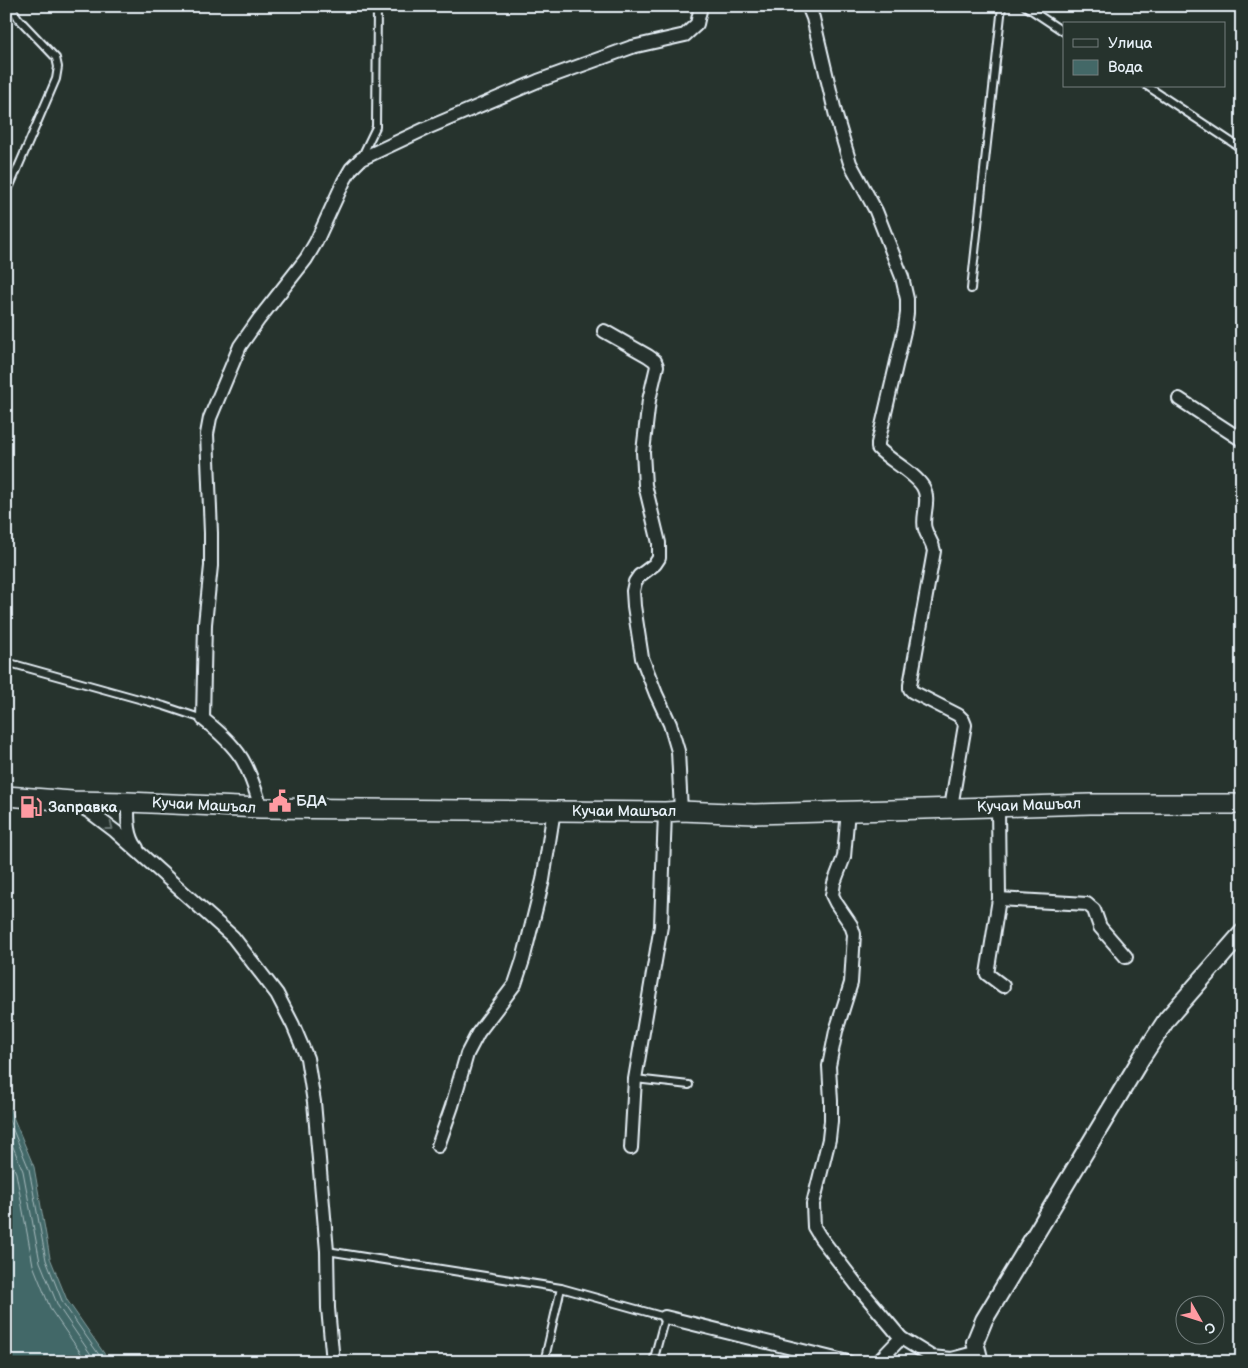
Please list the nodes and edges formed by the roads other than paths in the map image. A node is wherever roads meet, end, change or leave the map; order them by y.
1 (11, 6) edge
2 (377, 6) edge
3 (701, 6) edge
4 (808, 6) edge
5 (1002, 6) edge
6 (1025, 6) edge
7 (1063, 31) edge
8 (1150, 88) edge
9 (1242, 149) edge
10 (361, 159) junction
11 (10, 186) dead end
12 (971, 290) dead end
13 (604, 330) dead end
14 (1179, 400) dead end
15 (1242, 440) edge
16 (6, 662) edge
17 (204, 719) junction
18 (6, 796) edge
19 (72, 801) junction
20 (128, 802) junction
21 (1242, 804) edge
22 (998, 806) junction
23 (951, 807) junction
24 (261, 808) junction
25 (554, 810) junction
26 (848, 810) junction
27 (673, 811) junction
28 (145, 858) junction
29 (999, 899) junction
30 (1242, 932) edge
31 (1126, 957) dead end
32 (1002, 986) dead end
33 (636, 1079) junction
34 (689, 1085) dead end
35 (438, 1146) dead end
36 (631, 1148) dead end
37 (327, 1251) junction
38 (561, 1288) junction
39 (665, 1317) junction
40 (901, 1338) junction
41 (979, 1357) edge
42 (545, 1358) dead end
43 (333, 1362) edge
44 (653, 1362) edge
45 (848, 1362) edge
46 (878, 1362) edge

1 - 11 lane
2 - 10 lane
3 - 10 street
4 - 23 street
5 - 12 lane
6 - 7 lane
8 - 9 lane
10 - 17 street
13 - 27 street
14 - 15 street
16 - 17 lane
17 - 24 street
18 - 19 main road, Кучаи Машъал
19 - 20 main road, Кучаи Машъал
19 -> 28 street
20 - 24 main road, Кучаи Машъал
20 - 28 street
21 - 22 main road, Кучаи Машъал
22 - 23 main road, Кучаи Машъал
22 - 29 street
23 - 26 main road, Кучаи Машъал
24 - 25 main road, Кучаи Машъал
25 - 27 main road, Кучаи Машъал
25 - 35 street
26 - 27 main road, Кучаи Машъал
26 - 40 street
27 - 33 street
28 - 37 street
29 - 31 street
29 - 32 street
30 - 41 street
33 - 34 lane
33 - 36 street
37 - 38 lane
37 - 43 street
38 - 39 lane
38 - 42 lane
39 - 44 lane
39 - 45 street
40 - 41 street
40 - 46 street

